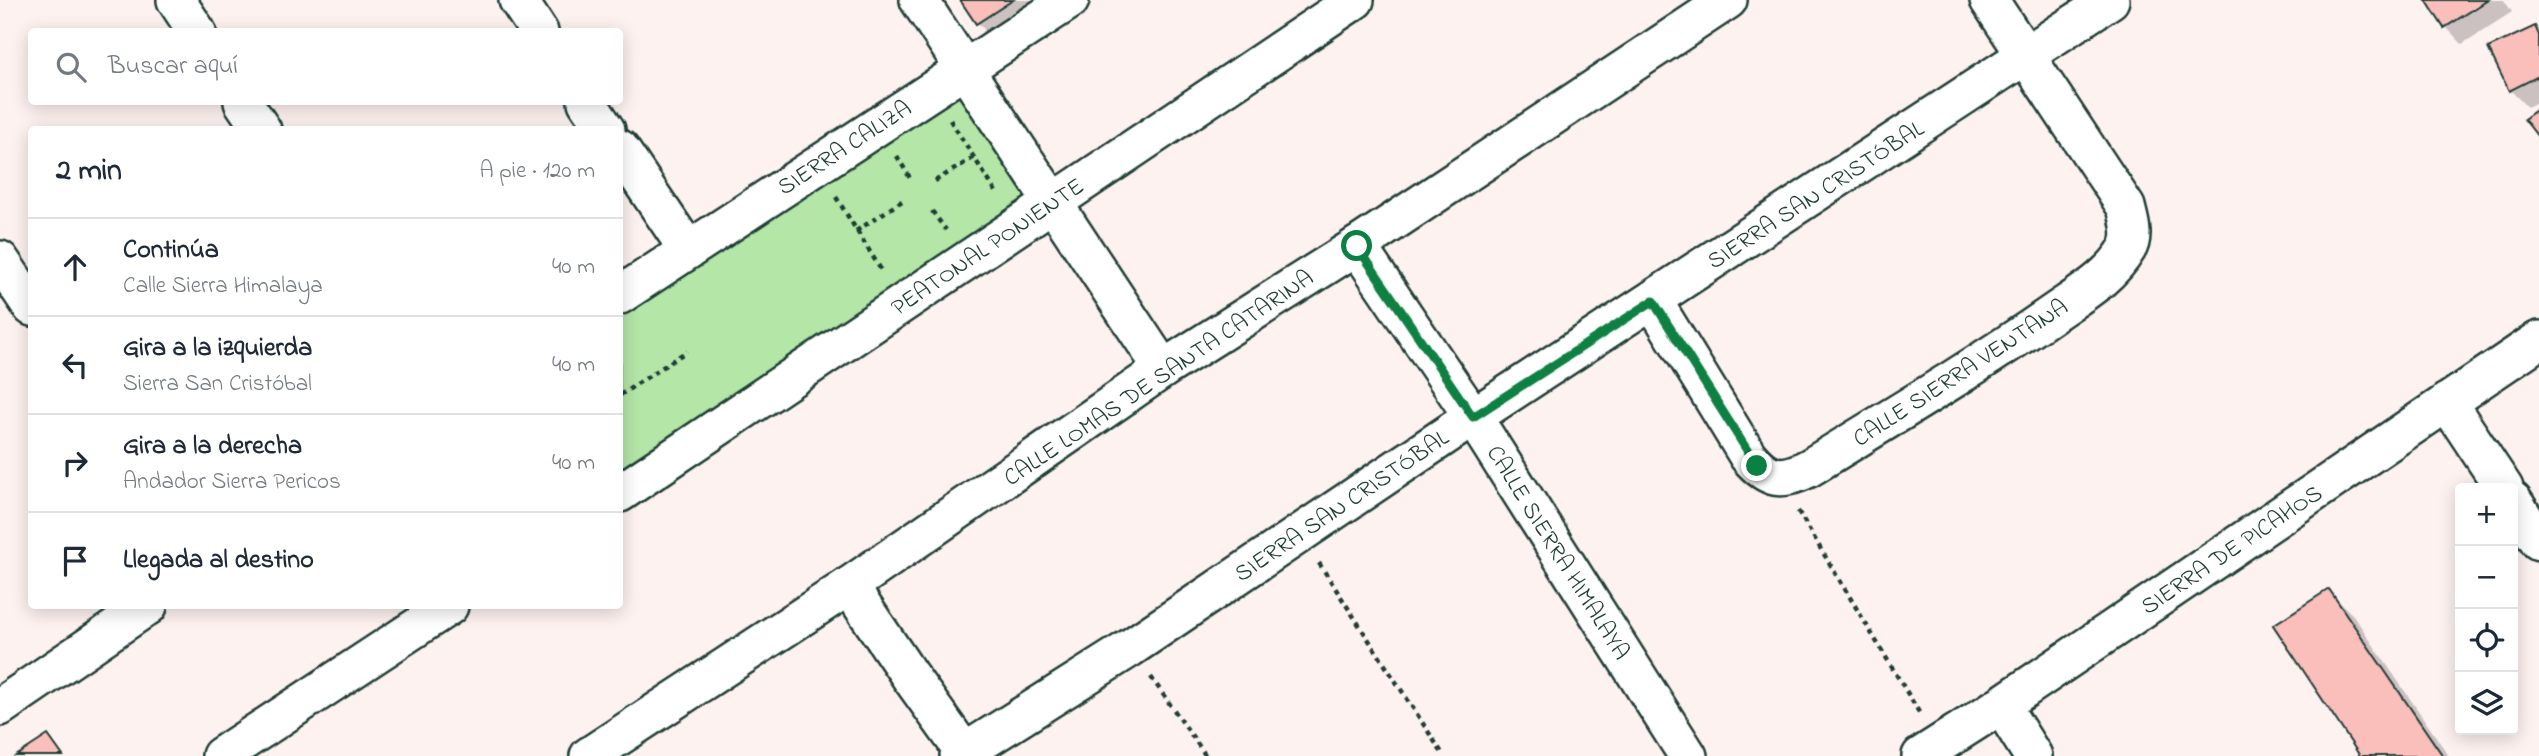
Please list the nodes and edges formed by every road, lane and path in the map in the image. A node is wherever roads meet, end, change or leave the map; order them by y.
1 (176, 0) edge
2 (517, 0) edge
3 (919, 0) edge
4 (1070, 0) edge
5 (1355, 0) edge
6 (1728, 0) edge
7 (1989, 0) edge
8 (2110, 0) edge
9 (194, 28) edge
10 (536, 28) edge
11 (2025, 55) junction
12 (965, 68) junction
13 (932, 90) junction
14 (245, 105) edge
15 (589, 105) edge
16 (259, 126) edge
17 (603, 126) edge
18 (623, 153) edge
19 (973, 158) junction
20 (817, 165) junction
21 (935, 181) dead end
22 (902, 201) dead end
23 (1054, 202) junction
24 (1005, 205) dead end
25 (932, 211) dead end
26 (856, 231) junction
27 (953, 240) dead end
28 (1357, 246) junction
29 (688, 250) junction
30 (0, 260) edge
31 (889, 283) dead end
32 (623, 293) edge
33 (28, 301) edge
34 (1653, 301) junction
35 (2539, 340) edge
36 (687, 351) dead end
37 (1163, 369) junction
38 (623, 394) edge
39 (2447, 402) junction
40 (1473, 417) junction
41 (1779, 478) junction
42 (2501, 483) edge
43 (623, 491) edge
44 (2518, 509) edge
45 (1299, 533) junction
46 (2539, 541) edge
47 (849, 586) junction
48 (144, 609) edge
49 (444, 609) edge
50 (1130, 648) junction
51 (2001, 705) junction
52 (0, 707) edge
53 (1930, 750) edge
54 (963, 755) edge
55 (221, 756) edge
56 (589, 756) edge
57 (1206, 756) edge
58 (1444, 756) edge
59 (1688, 756) edge
60 (2033, 756) edge

1 - 9 street
2 - 10 street
3 - 12 street
4 - 12 street, SIERRA CALIZA
5 - 23 street, PEATONAL PONIENTE
6 - 28 street, CALLE LOMAS DE SANTA CATARINA
7 - 11 street
8 - 11 street, SIERRA SAN CRISTÓBAL
11 - 34 street, SIERRA SAN CRISTÓBAL
11 - 41 street, CALLE SIERRA VENTANA
12 - 13 street, SIERRA CALIZA
12 - 23 street
13 - 19 path
13 - 20 street, SIERRA CALIZA
14 - 16 street
15 - 17 street
18 - 29 street
19 - 21 path
19 - 24 path
20 - 26 path
20 - 29 street, SIERRA CALIZA
22 - 26 path
23 - 37 street
23 - 43 street, PEATONAL PONIENTE
25 - 27 path
26 - 31 path
28 - 37 street, CALLE LOMAS DE SANTA CATARINA
28 - 40 street, CALLE SIERRA HIMALAYA
29 - 32 street, SIERRA CALIZA
30 - 33 street
34 - 40 street, SIERRA SAN CRISTÓBAL
34 - 41 street
35 - 39 street, SIERRA DE PICAHOS
36 - 38 path
37 - 47 street, CALLE LOMAS DE SANTA CATARINA
39 - 42 street
39 - 51 street, SIERRA DE PICAHOS
40 - 45 street, SIERRA SAN CRISTÓBAL
40 - 59 street, CALLE SIERRA HIMALAYA
41 - 53 path
44 - 46 street
45 - 50 street, SIERRA SAN CRISTÓBAL
45 - 58 path
47 - 54 street
47 - 56 street, CALLE LOMAS DE SANTA CATARINA
48 - 52 street
49 - 55 street
50 - 54 street, SIERRA SAN CRISTÓBAL
50 - 57 path
51 - 53 street, SIERRA DE PICAHOS
51 - 60 street

